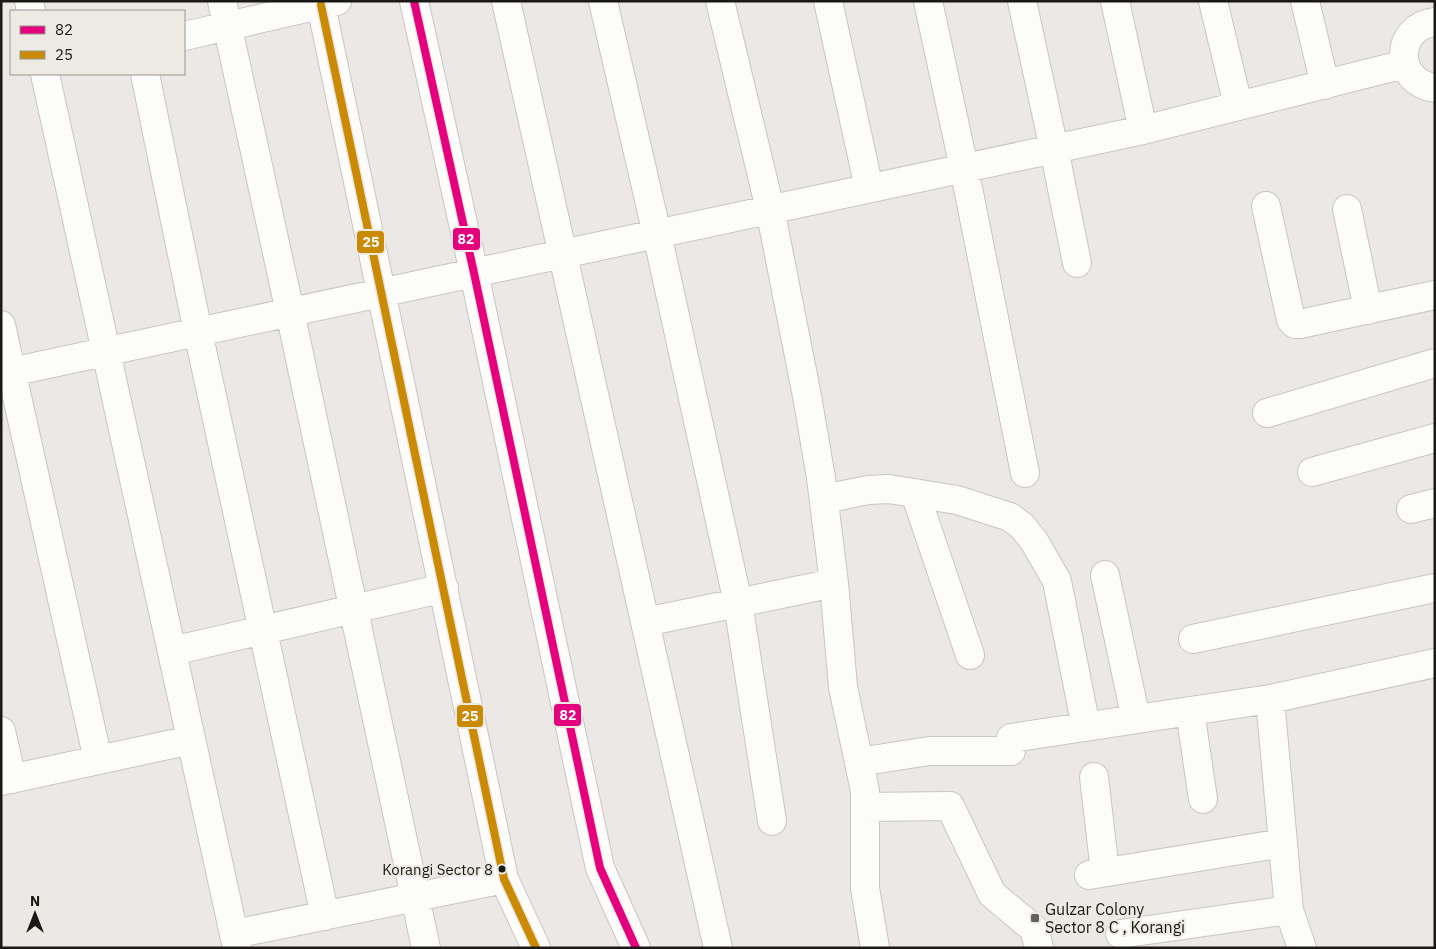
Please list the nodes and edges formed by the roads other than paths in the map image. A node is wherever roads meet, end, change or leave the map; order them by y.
1 (414, 1) edge
2 (506, 1) edge
3 (603, 1) edge
4 (720, 1) edge
5 (828, 1) edge
6 (928, 1) edge
7 (1022, 1) edge
8 (1115, 1) edge
9 (1213, 1) edge
10 (1305, 1) edge
11 (329, 3) edge
12 (224, 14) edge
13 (1431, 15) edge
14 (185, 35) edge
15 (1404, 64) junction
16 (45, 75) edge
17 (144, 75) edge
18 (1325, 85) junction
19 (1435, 88) edge
20 (1238, 105) junction
21 (1143, 130) junction
22 (1054, 149) junction
23 (964, 168) junction
24 (869, 188) junction
25 (1266, 206) dead end
26 (770, 209) junction
27 (1347, 209) dead end
28 (657, 234) junction
29 (563, 254) junction
30 (1077, 263) dead end
31 (474, 273) junction
32 (382, 293) junction
33 (1435, 295) edge
34 (1368, 310) junction
35 (290, 312) junction
36 (1, 325) edge
37 (198, 332) junction
38 (106, 352) junction
39 (1435, 363) edge
40 (6, 373) edge
41 (1267, 412) dead end
42 (1435, 438) edge
43 (1312, 472) dead end
44 (1024, 473) dead end
45 (915, 494) junction
46 (824, 499) junction
47 (1105, 575) dead end
48 (834, 583) junction
49 (444, 588) junction
50 (1435, 588) edge
51 (738, 603) junction
52 (353, 609) junction
53 (645, 622) junction
54 (263, 630) junction
55 (1193, 639) dead end
56 (172, 651) junction
57 (970, 655) dead end
58 (1435, 663) edge
59 (1270, 699) junction
60 (1190, 711) junction
61 (1136, 719) junction
62 (1086, 727) junction
63 (1, 731) edge
64 (191, 740) junction
65 (98, 760) junction
66 (859, 762) junction
67 (1094, 777) dead end
68 (7, 780) edge
69 (1203, 799) dead end
70 (865, 806) junction
71 (772, 821) dead end
72 (1284, 843) junction
73 (504, 879) junction
74 (415, 897) junction
75 (1289, 910) junction
76 (325, 916) junction
77 (1120, 934) dead end
78 (235, 941) edge
79 (426, 948) edge
80 (536, 948) edge
81 (636, 948) edge
82 (718, 948) edge
83 (875, 948) edge
84 (1039, 948) edge
85 (1302, 948) edge

1 - 31 street
2 - 29 street
3 - 28 street
4 - 26 street
5 - 24 street
6 - 23 street
7 - 22 street
8 - 21 street
9 - 20 street
10 - 18 street
11 - 12 street
11 - 32 street
12 - 14 street
12 - 35 street
13 - 15 street
15 - 18 street
15 - 19 street
16 - 38 street
17 - 37 street
18 - 20 street
20 - 21 street
21 - 22 street
22 - 23 street
22 - 30 street
23 - 24 street
23 - 44 street
24 - 26 street
25 - 34 street
26 - 28 street
26 - 46 street
27 - 34 street
28 - 29 street
28 - 51 street
29 - 31 street
29 - 53 street
31 - 32 street
31 - 81 street
32 - 35 street
32 - 49 street
33 - 34 street
35 - 37 street
35 - 52 street
36 - 40 street
37 - 38 street
37 - 54 street
38 - 40 street
38 - 56 street
39 - 41 street
40 - 65 street
42 - 43 street
45 - 46 street
45 - 57 street
45 - 62 street
46 - 48 street
47 - 61 street
48 - 51 street
48 - 66 street
49 - 52 street
49 - 73 street
50 - 55 street
51 - 53 street
51 - 71 street
52 - 54 street
52 - 74 street
53 - 82 street
54 - 56 street
54 - 76 street
56 - 64 street
58 - 59 street
59 - 60 street
59 - 72 street
60 - 61 street
60 - 69 street
61 - 62 street
62 - 66 street
63 - 68 street
64 - 65 street
64 - 78 street
65 - 68 street
66 - 70 street
67 - 72 street
70 - 83 street
70 - 84 street
72 - 75 street
73 - 74 street
73 - 80 street
74 - 76 street
74 - 79 street
75 - 77 street
75 - 85 street
76 - 78 street

